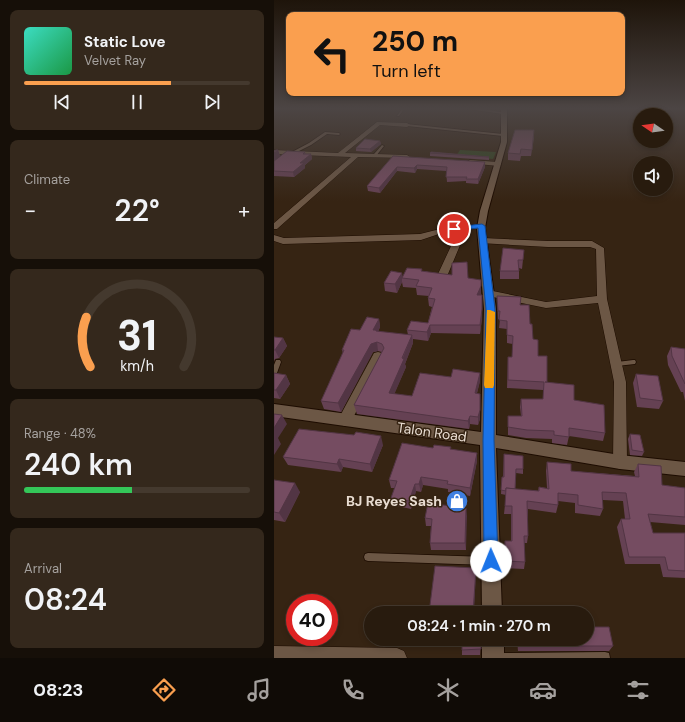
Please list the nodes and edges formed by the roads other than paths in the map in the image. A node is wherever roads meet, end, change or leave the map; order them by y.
1 (316, 140) edge
2 (359, 140) edge
3 (504, 140) edge
4 (383, 146) dead end
5 (274, 152) edge
6 (289, 153) junction
7 (340, 154) junction
8 (358, 154) junction
9 (375, 155) junction
10 (415, 158) edge
11 (464, 161) edge
12 (498, 164) junction
13 (482, 226) junction
14 (274, 227) edge
15 (465, 227) junction
16 (274, 238) edge
17 (483, 241) junction
18 (443, 274) edge
19 (488, 293) junction
20 (602, 299) junction
21 (378, 356) edge
22 (278, 362) dead end
23 (633, 362) dead end
24 (617, 364) junction
25 (274, 373) edge
26 (274, 410) edge
27 (345, 420) junction
28 (488, 440) junction
29 (620, 462) junction
30 (685, 469) edge
31 (368, 557) dead end
32 (491, 561) junction
33 (492, 606) edge
34 (492, 646) edge
35 (274, 656) edge
36 (605, 657) dead end
37 (397, 658) edge
38 (493, 658) edge
39 (498, 658) edge

1 - 6 lane
2 - 7 street
3 - 12 street
4 - 9 lane
5 - 6 street
6 - 7 street
7 - 8 street
8 - 9 street
8 - 14 street
9 - 10 street
11 - 12 street
12 - 13 street
13 - 15 street
13 - 17 street
15 - 16 street
15 - 18 street
17 - 19 street
17 - 20 street
19 - 20 street
19 - 28 street
20 - 24 street
21 - 27 street
22 - 25 lane
23 - 24 lane
24 - 29 street
26 - 27 street, Talon Road
27 - 28 street, Talon Road
28 - 29 street, Talon Road
28 - 32 street
29 - 30 street, Talon Road
31 - 32 lane
32 - 33 street
34 - 38 street
35 - 37 street
36 - 39 lane

